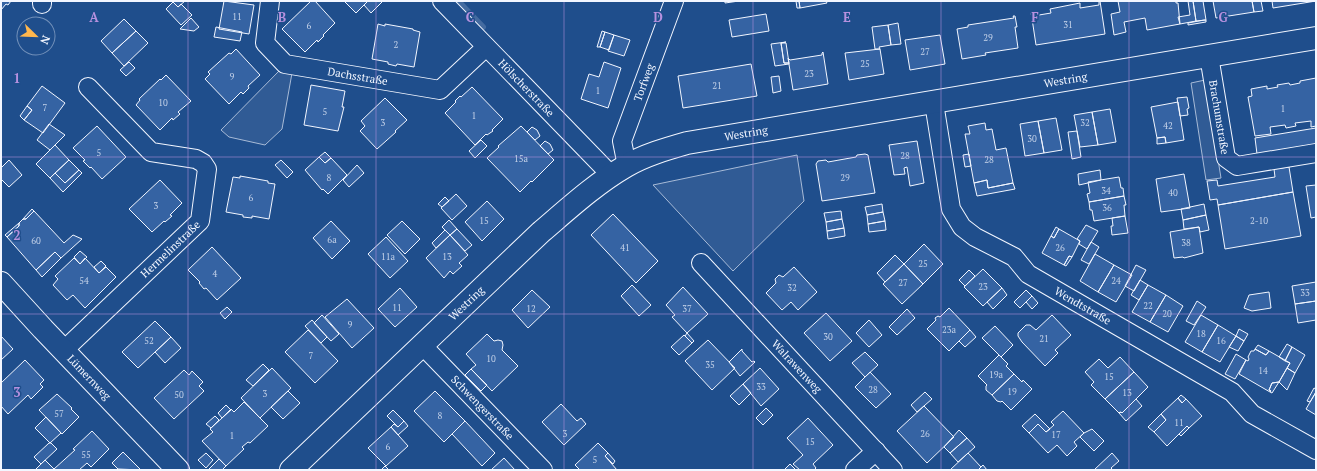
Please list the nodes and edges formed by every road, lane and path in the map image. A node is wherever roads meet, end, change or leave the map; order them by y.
1 (270, 1) edge
2 (442, 1) edge
3 (674, 1) edge
4 (1316, 38) edge
5 (486, 47) junction
6 (1209, 56) junction
7 (88, 87) dead end
8 (934, 102) junction
9 (1316, 153) edge
10 (619, 171) junction
11 (701, 263) dead end
12 (1, 283) edge
13 (422, 345) junction
14 (63, 351) junction
15 (1316, 450) edge
16 (876, 451) junction
17 (178, 470) edge
18 (291, 470) edge
19 (543, 470) edge
20 (855, 470) edge
21 (893, 470) edge

1 - 5 street, Dachsstraße
2 - 5 street, Hölscherstraße
3 - 10 street, Torfweg
4 - 6 main road, Westring
5 - 10 street, Hölscherstraße
6 - 8 main road, Westring
6 - 9 street, Brachumstraße
7 - 14 street, Hermelinstraße
8 - 10 main road, Westring
8 - 15 street, Wendtstraße
10 - 13 main road, Westring
11 - 16 street, Walrawenweg
12 - 14 main road, Lümernweg
13 - 18 main road, Westring
13 - 19 street, Schwengerstraße
14 - 17 main road, Lümernweg
16 - 20 street
16 - 21 street, Walrawenweg

